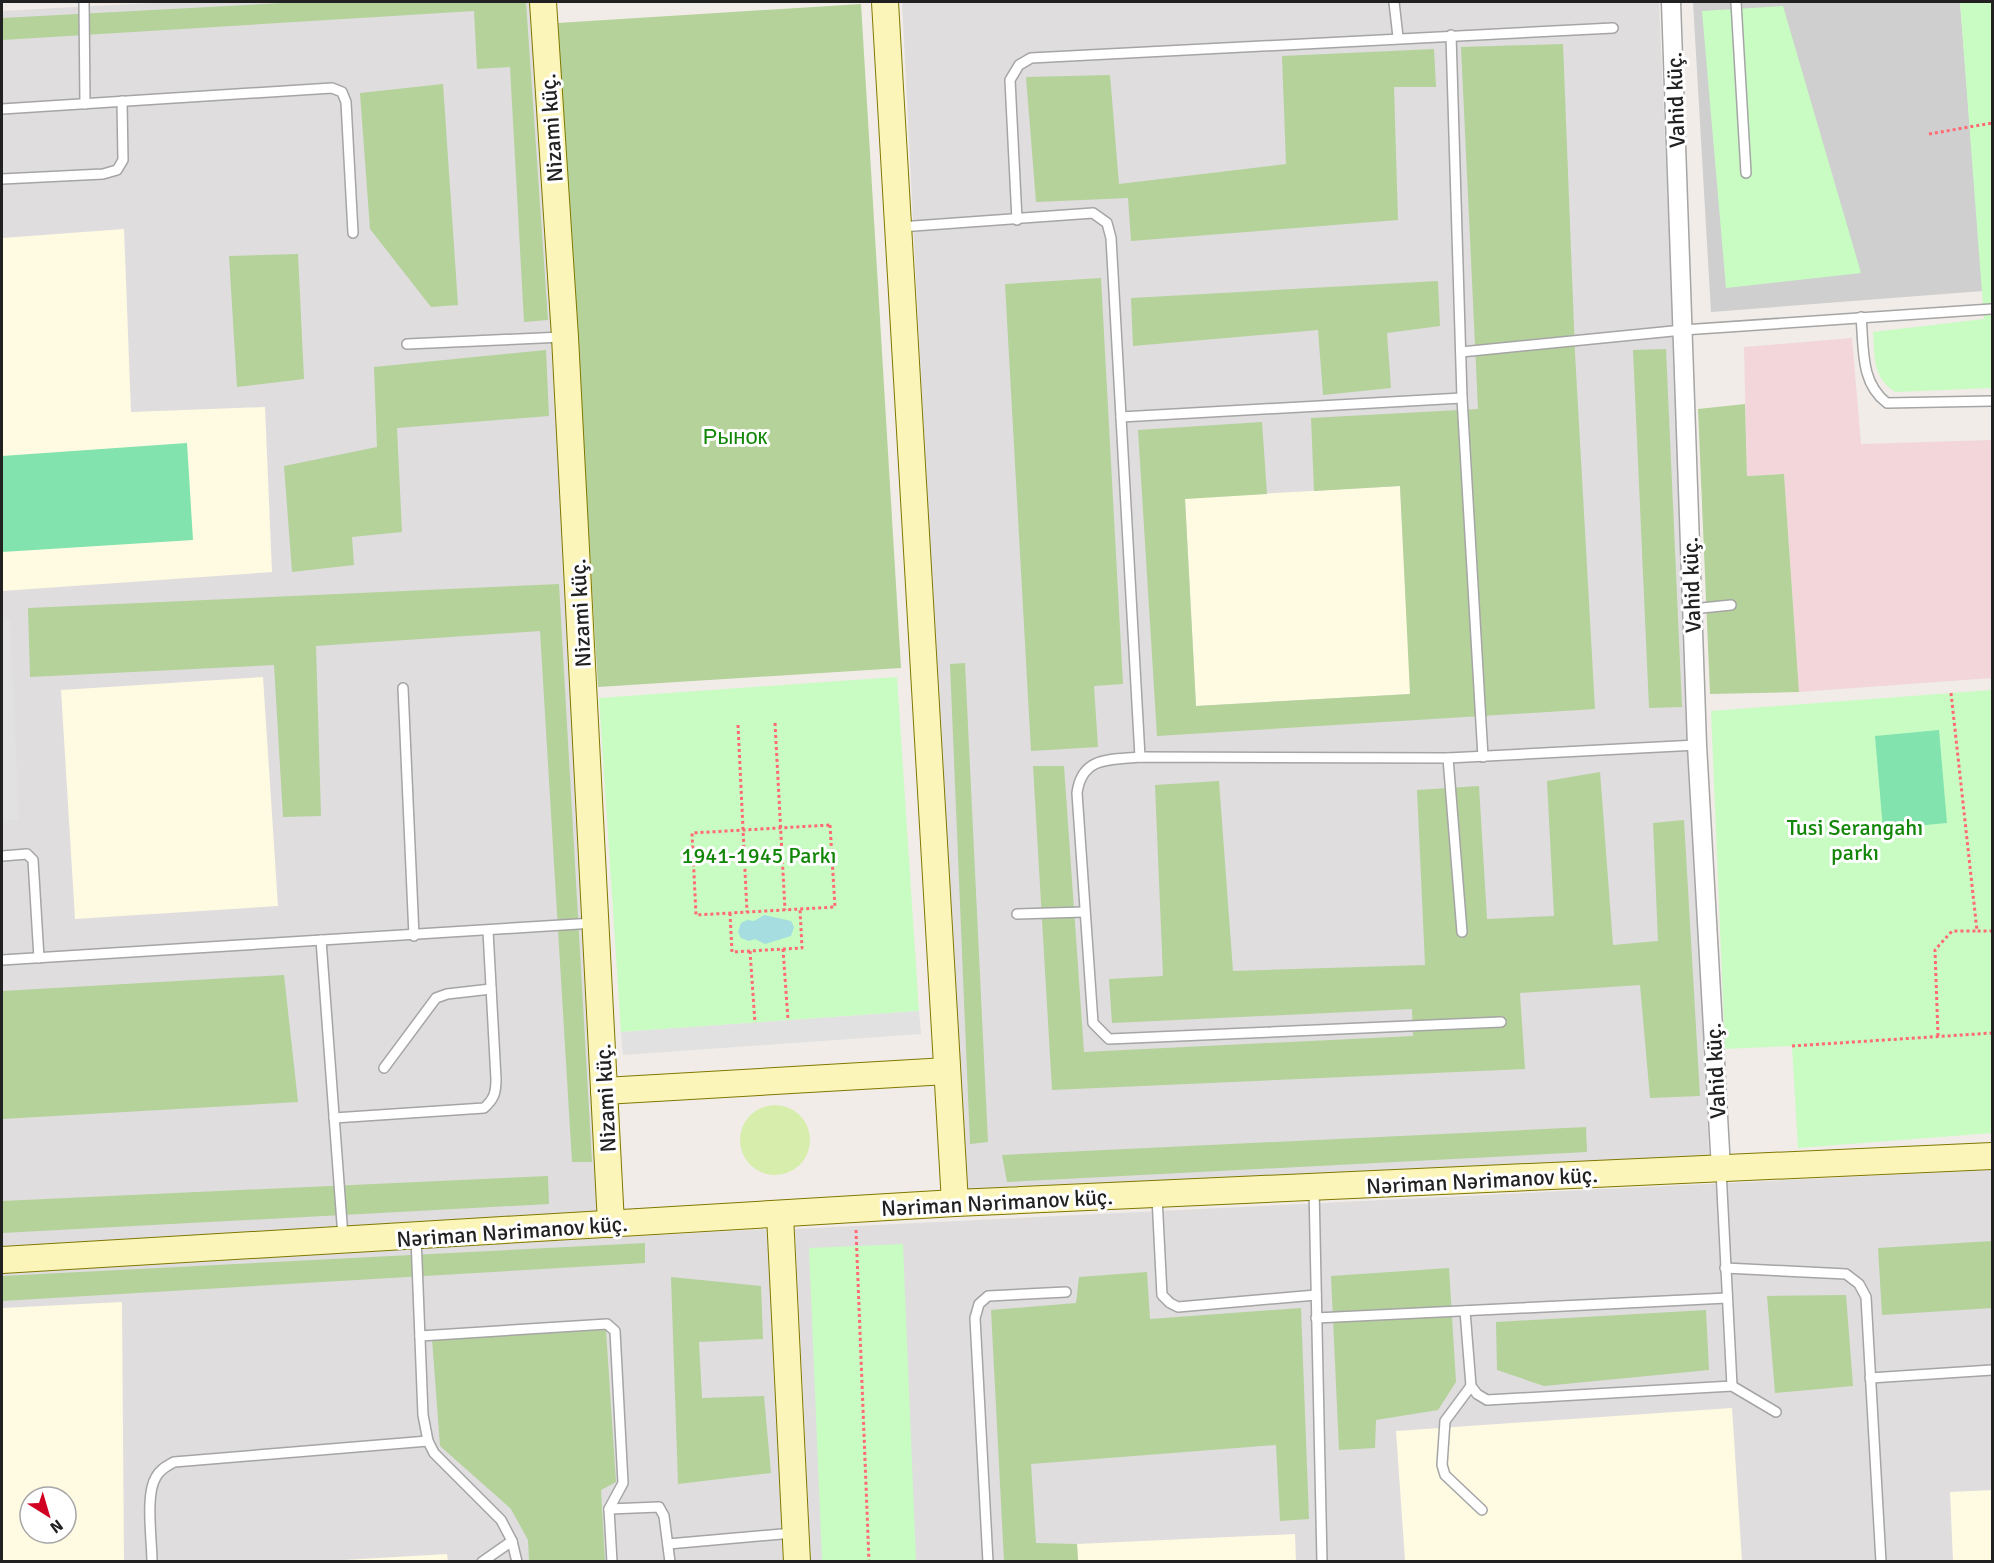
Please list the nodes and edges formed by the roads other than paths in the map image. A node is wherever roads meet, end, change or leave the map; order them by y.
1 (84, 2) edge
2 (543, 2) edge
3 (885, 2) edge
4 (1394, 2) edge
5 (1671, 2) edge
6 (1736, 2) edge
7 (1613, 28) dead end
8 (1451, 35) junction
9 (1398, 38) junction
10 (122, 101) junction
11 (86, 104) junction
12 (2, 109) edge
13 (1746, 173) dead end
14 (2, 179) edge
15 (1017, 220) junction
16 (900, 227) junction
17 (353, 233) dead end
18 (1991, 309) dead end
19 (1861, 317) junction
20 (1683, 330) junction
21 (565, 337) junction
22 (407, 345) dead end
23 (1461, 352) junction
24 (1462, 398) junction
25 (1992, 400) edge
26 (1121, 417) junction
27 (1731, 605) dead end
28 (1692, 609) junction
29 (403, 688) dead end
30 (1697, 745) junction
31 (1483, 757) junction
32 (1140, 758) junction
33 (1448, 758) junction
34 (2, 856) edge
35 (1084, 912) junction
36 (1017, 914) dead end
37 (596, 923) junction
38 (488, 931) junction
39 (1462, 932) dead end
40 (414, 936) junction
41 (321, 940) junction
42 (39, 958) junction
43 (2, 960) edge
44 (490, 989) junction
45 (1501, 1022) dead end
46 (384, 1068) dead end
47 (947, 1071) junction
48 (604, 1091) junction
49 (334, 1118) junction
50 (1992, 1156) edge
51 (1721, 1168) junction
52 (1314, 1188) junction
53 (1157, 1194) junction
54 (955, 1203) junction
55 (780, 1215) junction
56 (611, 1224) junction
57 (416, 1237) junction
58 (343, 1241) junction
59 (2, 1260) edge
60 (1725, 1268) junction
61 (1066, 1292) dead end
62 (1316, 1295) junction
63 (1727, 1298) junction
64 (1465, 1311) junction
65 (1316, 1318) junction
66 (420, 1336) junction
67 (1992, 1371) edge
68 (1870, 1378) junction
69 (1472, 1386) junction
70 (1732, 1386) junction
71 (1776, 1412) dead end
72 (428, 1441) junction
73 (609, 1509) junction
74 (1482, 1510) dead end
75 (796, 1533) junction
76 (512, 1541) junction
77 (668, 1544) junction
78 (152, 1562) edge
79 (482, 1562) edge
80 (517, 1562) edge
81 (612, 1562) edge
82 (670, 1562) edge
83 (797, 1562) edge
84 (988, 1562) edge
85 (1322, 1562) edge
86 (1881, 1562) edge

1 - 11 lane
2 - 21 street, Nizami küç.
3 - 16 street
4 - 9 lane
5 - 20 street, Vahid küç.
6 - 13 lane
7 - 8 lane
8 - 9 lane
8 - 23 lane
9 - 15 lane
10 - 11 lane
10 - 14 lane
10 - 17 lane
11 - 12 lane
15 - 16 lane
15 - 26 lane
16 - 47 street
18 - 19 lane
19 - 20 lane
19 - 25 lane
20 - 23 lane
20 - 28 street, Vahid küç.
21 - 22 lane
21 - 37 street, Nizami küç.
23 - 24 lane
24 - 26 lane
24 - 31 lane
26 - 32 lane
27 - 28 lane
28 - 30 street, Vahid küç.
29 - 40 lane
30 - 31 lane
30 - 51 street, Vahid küç.
31 - 33 lane
32 - 33 lane
32 - 35 lane
33 - 39 lane
34 - 42 lane
35 - 36 lane
35 - 45 lane
37 - 38 lane
37 - 48 street, Nizami küç.
38 - 40 lane
38 - 44 lane
40 - 41 lane
41 - 42 lane
41 - 49 lane
42 - 43 lane
44 - 46 lane
44 - 49 lane
47 - 48 street
47 - 54 street
48 - 56 street, Nizami küç.
49 - 58 lane
50 - 51 street, Nəriman Nərimanov küç.
51 - 52 street, Nəriman Nərimanov küç.
51 - 60 lane
52 - 53 street, Nəriman Nərimanov küç.
52 - 62 lane
53 - 54 street, Nəriman Nərimanov küç.
53 - 62 lane
54 - 55 street, Nəriman Nərimanov küç.
55 - 56 street, Nəriman Nərimanov küç.
55 - 75 street
56 - 57 street, Nəriman Nərimanov küç.
57 - 58 street, Nəriman Nərimanov küç.
57 - 66 lane
58 - 59 street, Nəriman Nərimanov küç.
60 - 63 lane
60 - 68 lane
61 - 84 lane
62 - 65 lane
63 - 64 lane
63 - 70 lane
64 - 65 lane
64 - 69 lane
65 - 85 lane
66 - 72 lane
66 - 73 lane
67 - 68 lane
68 - 86 lane
69 - 70 lane
69 - 74 lane
70 - 71 lane
72 - 76 lane
72 - 78 lane
73 - 77 lane
73 - 81 lane
75 - 77 lane
75 - 83 street
76 - 79 lane
76 - 80 lane
77 - 82 lane

